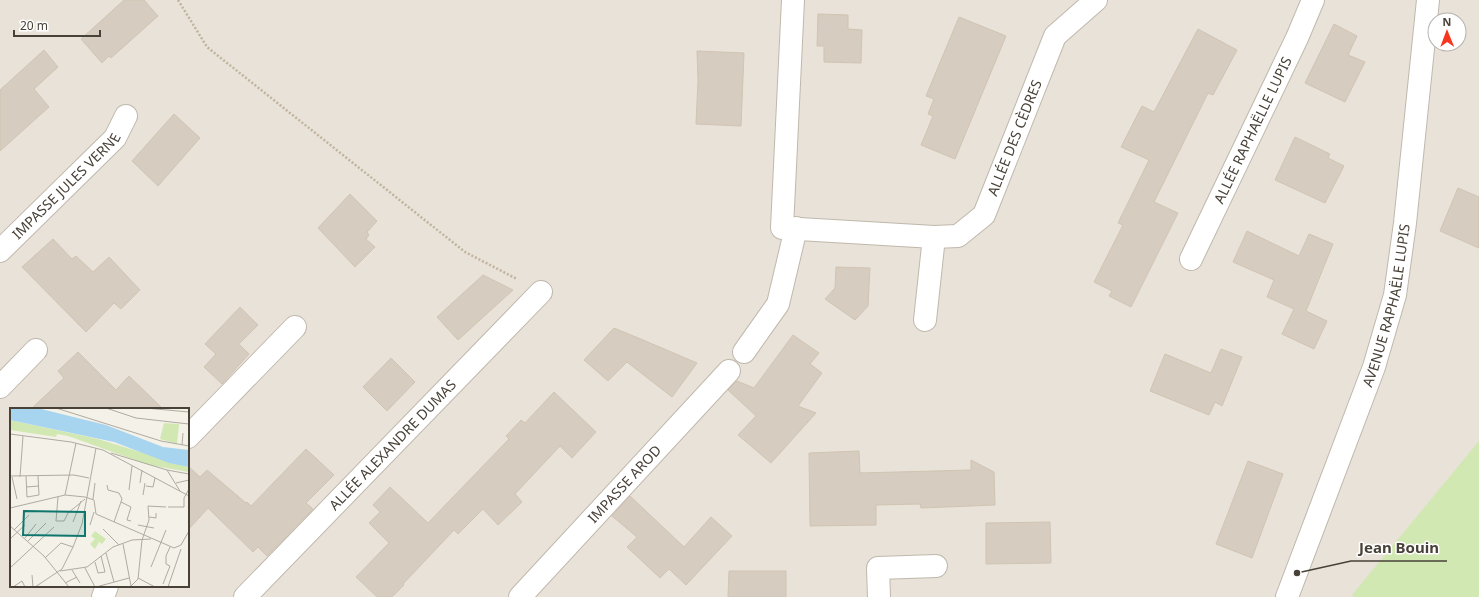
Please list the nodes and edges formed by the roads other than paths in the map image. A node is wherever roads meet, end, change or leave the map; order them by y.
1 (793, 0) edge
2 (1096, 0) edge
3 (1313, 0) edge
4 (1428, 0) edge
5 (126, 116) dead end
6 (796, 228) junction
7 (934, 237) junction
8 (0, 251) edge
9 (1191, 259) dead end
10 (541, 292) road end
11 (925, 320) dead end
12 (295, 327) dead end
13 (36, 350) dead end
14 (744, 352) dead end
15 (729, 371) dead end
16 (0, 387) edge
17 (189, 436) edge
18 (936, 566) dead end
19 (107, 587) edge
20 (103, 597) edge
21 (245, 597) edge
22 (520, 597) edge
23 (879, 597) edge
24 (1288, 597) edge

1 - 6 street, ALLÉE DES CÈDRES
2 - 7 street, ALLÉE DES CÈDRES
3 - 9 street, ALLÉE RAPHAËLLE LUPIS
4 - 24 street, AVENUE RAPHAËLE LUPIS
5 - 8 street, IMPASSE JULES VERNE
6 - 7 street, ALLÉE DES CÈDRES
6 - 14 street
7 - 11 street
10 - 21 street, ALLÉE ALEXANDRE DUMAS
12 - 17 street
13 - 16 street
15 - 22 street, IMPASSE AROD
18 - 23 street
19 - 20 street

